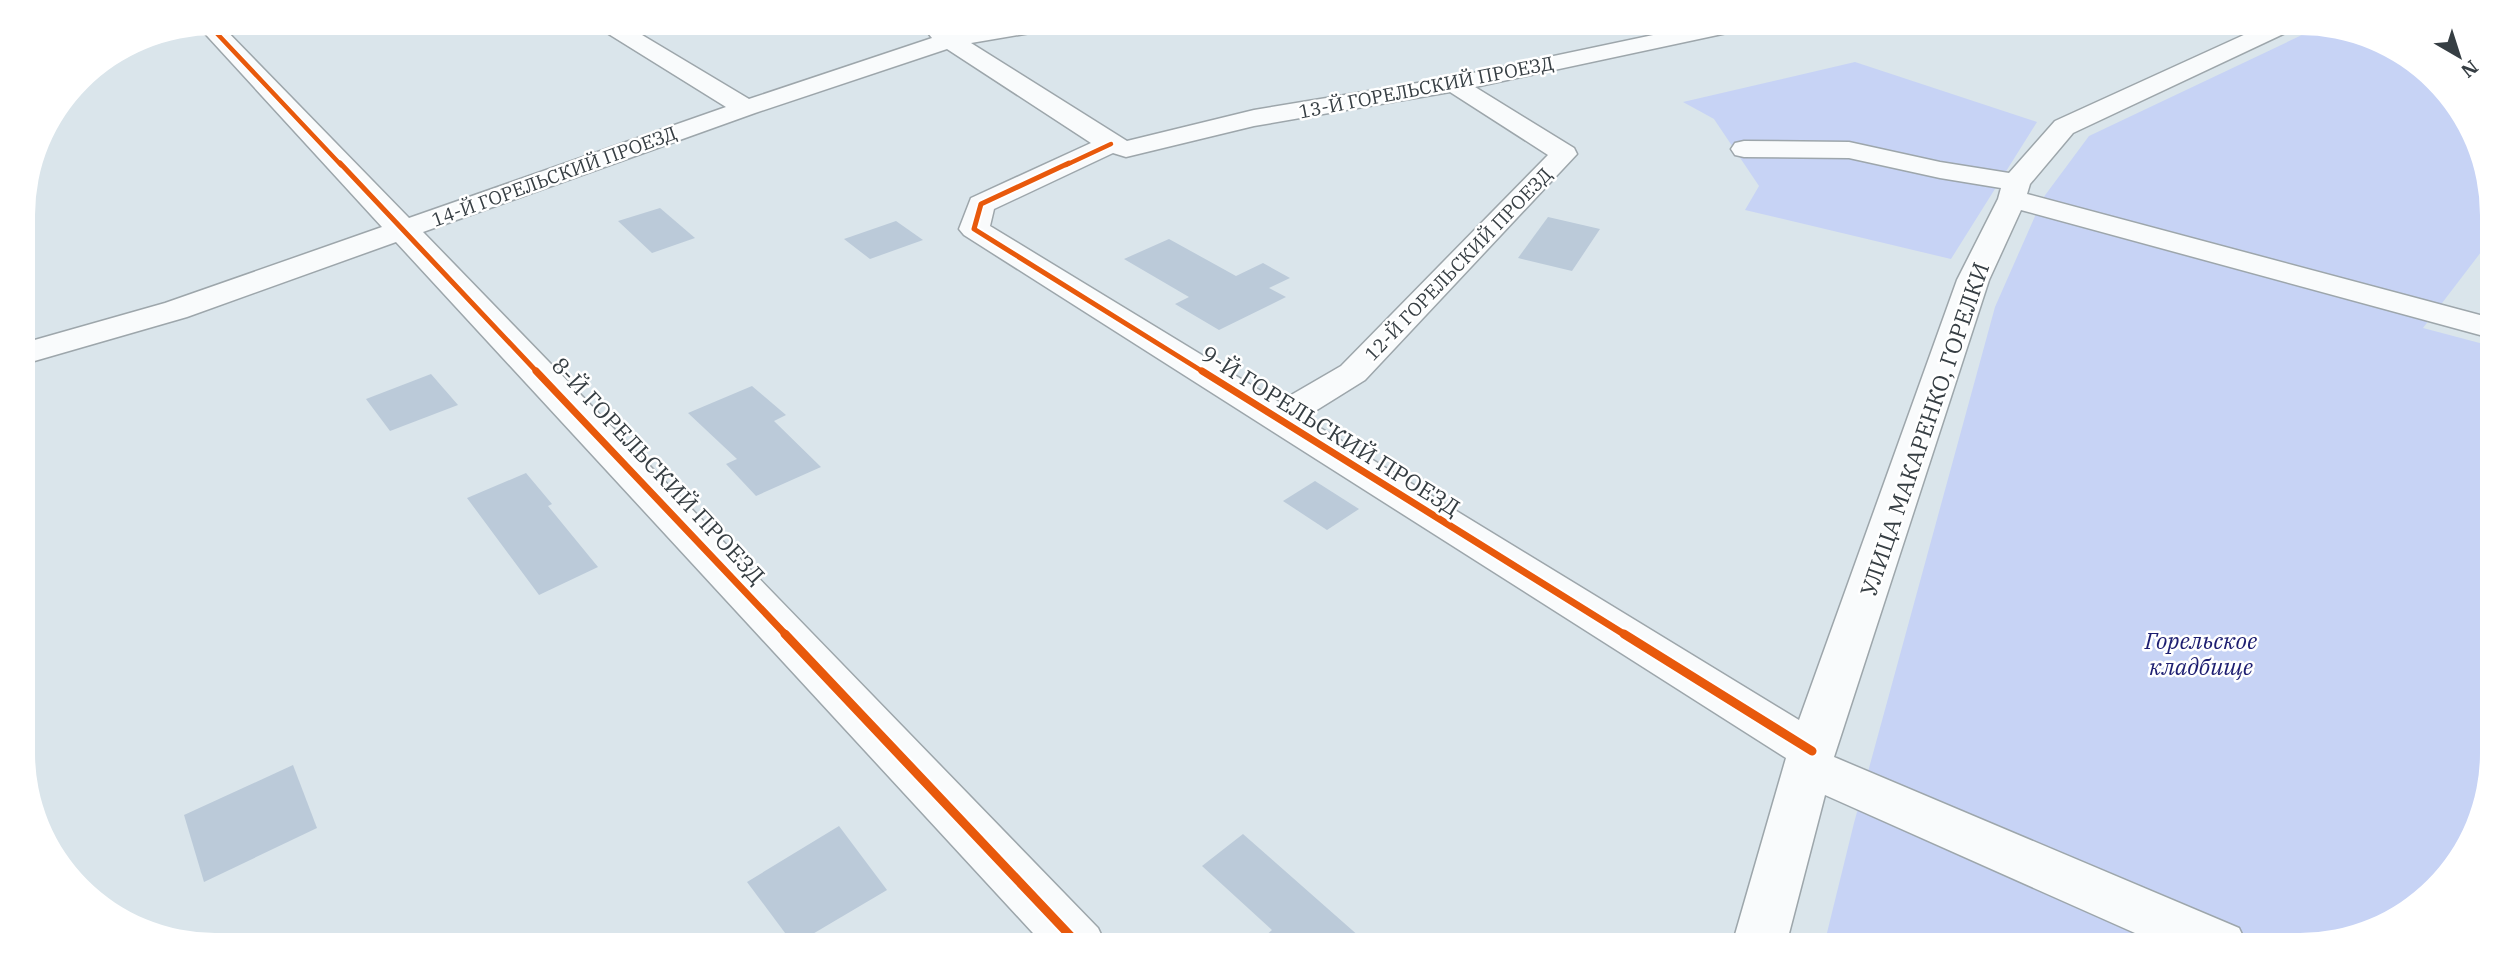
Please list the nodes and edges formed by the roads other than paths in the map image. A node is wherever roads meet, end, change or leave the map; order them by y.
1 (219, 35) edge
2 (627, 35) edge
3 (942, 35) edge
4 (979, 35) edge
5 (1685, 35) edge
6 (2262, 35) edge
7 (950, 40) junction
8 (1454, 84) junction
9 (746, 108) junction
10 (1111, 144) junction
11 (1744, 149) dead end
12 (2014, 191) junction
13 (405, 229) junction
14 (2480, 325) edge
15 (35, 351) edge
16 (1277, 419) junction
17 (1810, 759) junction
18 (1068, 933) edge
19 (1762, 933) edge
20 (2194, 933) edge

1 - 13 street, 8-Й ГОРЕЛЬСКИЙ ПРОЕЗД
2 - 9 street
3 - 7 street
4 - 7 street, 14-Й ГОРЕЛЬСКИЙ ПРОЕЗД
5 - 8 street, 13-Й ГОРЕЛЬСКИЙ ПРОЕЗД
6 - 12 street, УЛИЦА МАКАРЕНКО, ГОРЕЛКИ
7 - 9 street, 14-Й ГОРЕЛЬСКИЙ ПРОЕЗД
7 - 10 street
8 - 10 street, 13-Й ГОРЕЛЬСКИЙ ПРОЕЗД
8 - 16 street, 12-Й ГОРЕЛЬСКИЙ ПРОЕЗД
9 - 13 street, 14-Й ГОРЕЛЬСКИЙ ПРОЕЗД
10 - 16 street, 9-Й ГОРЕЛЬСКИЙ ПРОЕЗД
11 - 12 street
12 - 14 street
12 - 17 street, УЛИЦА МАКАРЕНКО, ГОРЕЛКИ
13 - 15 street, 14-Й ГОРЕЛЬСКИЙ ПРОЕЗД
13 - 18 street, 8-Й ГОРЕЛЬСКИЙ ПРОЕЗД
16 - 17 street, 9-Й ГОРЕЛЬСКИЙ ПРОЕЗД
17 - 19 street, УЛИЦА МАКАРЕНКО, ГОРЕЛКИ
17 - 20 street, 9-Й ГОРЕЛЬСКИЙ ПРОЕЗД

